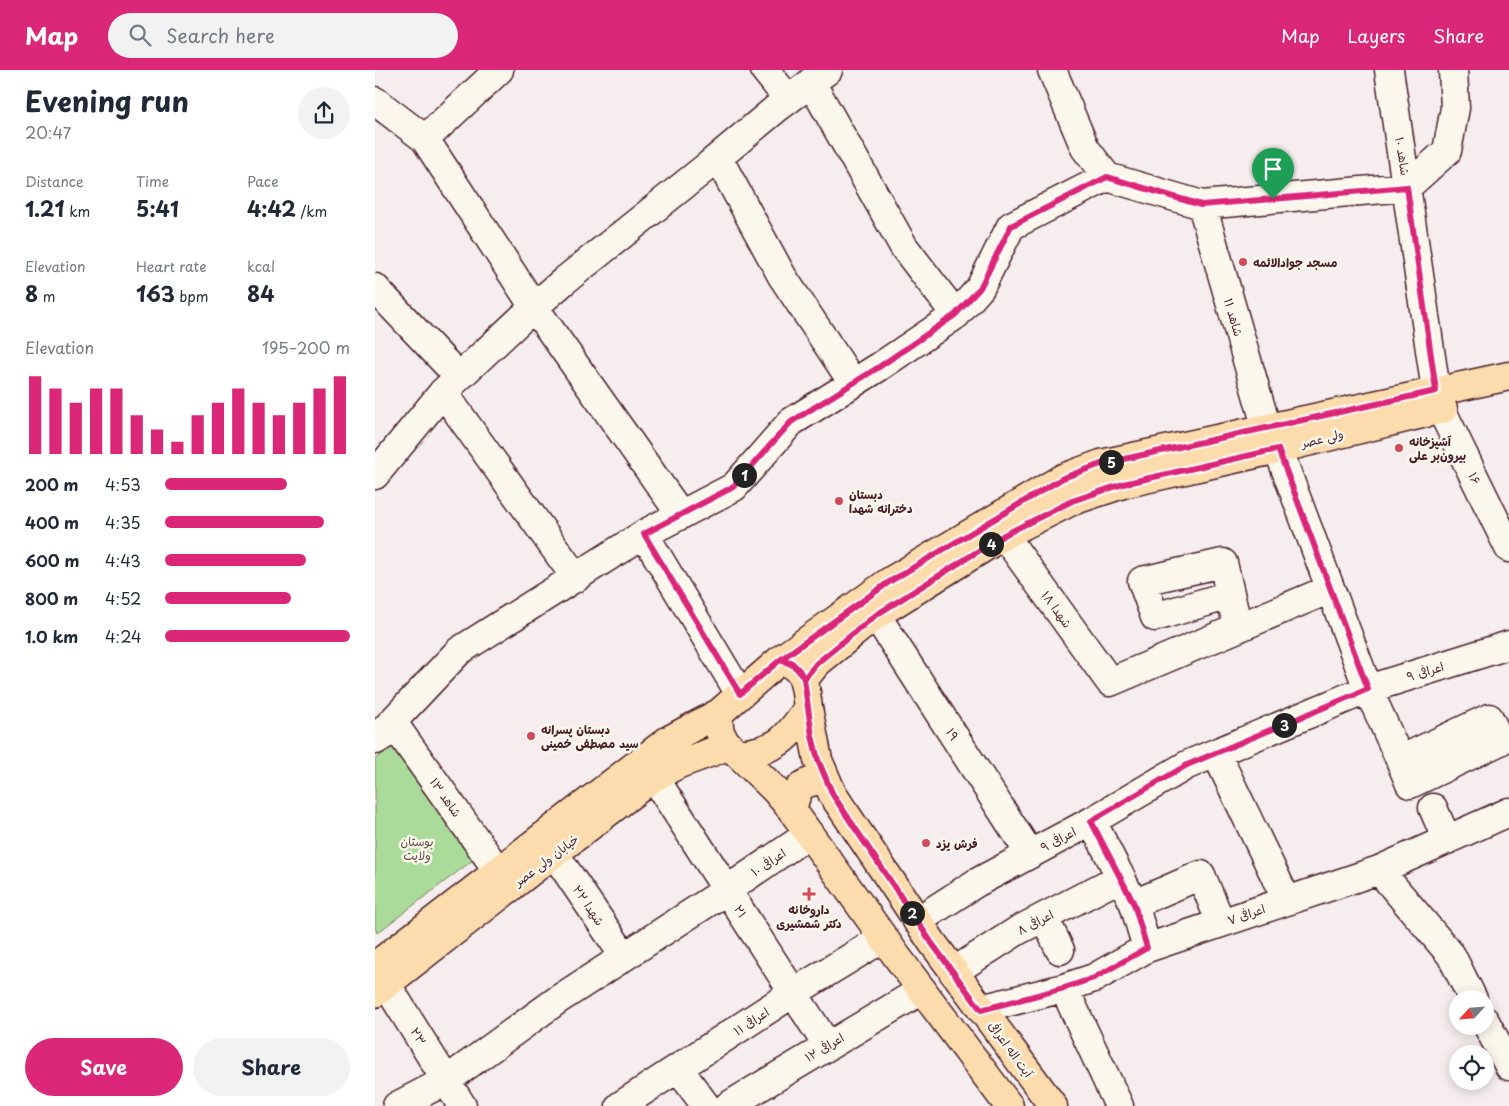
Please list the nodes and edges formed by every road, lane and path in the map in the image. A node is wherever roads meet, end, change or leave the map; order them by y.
1 (499, 70) edge
2 (765, 70) edge
3 (1052, 70) edge
4 (1389, 70) edge
5 (1453, 70) edge
6 (819, 76) edge
7 (788, 99) junction
8 (375, 101) edge
9 (425, 139) junction
10 (718, 158) junction
11 (1107, 177) junction
12 (1407, 187) junction
13 (1201, 205) junction
14 (375, 288) edge
15 (534, 307) junction
16 (955, 315) junction
17 (1509, 376) edge
18 (853, 383) junction
19 (451, 384) junction
20 (1509, 394) edge
21 (1439, 400) junction
22 (1272, 439) junction
23 (375, 475) edge
24 (681, 515) junction
25 (644, 534) junction
26 (1004, 535) junction
27 (1509, 548) edge
28 (576, 578) junction
29 (1330, 589) junction
30 (1230, 595) dead end
31 (876, 615) junction
32 (1238, 628) junction
33 (1509, 645) edge
34 (780, 660) junction
35 (804, 679) junction
36 (1368, 689) junction
37 (740, 694) junction
38 (808, 708) junction
39 (719, 713) junction
40 (375, 740) edge
41 (733, 750) junction
42 (1217, 753) junction
43 (1400, 760) dead end
44 (655, 777) junction
45 (825, 779) junction
46 (1433, 808) dead end
47 (792, 810) junction
48 (1509, 812) edge
49 (1091, 821) junction
50 (809, 834) junction
51 (1447, 840) junction
52 (554, 854) junction
53 (1030, 854) junction
54 (1379, 870) junction
55 (1121, 877) junction
56 (504, 879) junction
57 (727, 890) junction
58 (1287, 901) junction
59 (1134, 904) junction
60 (1044, 917) junction
61 (917, 921) junction
62 (1221, 923) junction
63 (883, 938) junction
64 (1147, 948) junction
65 (1060, 950) dead end
66 (624, 956) junction
67 (953, 972) junction
68 (378, 977) edge
69 (1064, 988) junction
70 (922, 990) junction
71 (1468, 990) edge
72 (793, 993) junction
73 (981, 1010) junction
74 (1492, 1035) edge
75 (827, 1045) junction
76 (1509, 1066) edge
77 (678, 1068) junction
78 (447, 1080) junction
79 (397, 1106) edge
80 (462, 1106) edge
81 (620, 1106) edge
82 (706, 1106) edge
83 (728, 1106) edge
84 (1009, 1106) edge
85 (1053, 1106) edge
86 (1119, 1106) edge

1 - 9 street
2 - 7 street
3 - 11 street
4 - 12 street, شاهد ۱۰
5 - 12 street
6 - 7 street
6 - 16 street
7 - 10 street
8 - 9 street
9 - 15 street
10 - 15 street
10 - 18 street
11 - 13 street
11 - 16 street
12 - 13 street
12 - 21 street, شاهد ۱۰
13 - 22 street, شاهد ۱۱
14 - 19 street
15 - 19 street
15 - 24 street
16 - 18 street
17 - 21 main road, ولی عصر
18 - 24 street
19 - 23 street
19 - 28 street
20 - 21 main road, ولی عصر
21 - 22 main road, ولی عصر
21 - 27 street, ۱۶
22 - 26 main road, ولی عصر
22 - 29 street, شاهد ۱۱
22 - 34 main road, ولی عصر
24 - 25 street
25 - 28 street
25 - 37 street
26 - 31 main road, ولی عصر
26 - 32 street, شهدا ۱۸
28 - 40 street
29 - 32 street
29 - 36 street, شاهد ۱۱
30 - 32 street
31 - 35 main road, ولی عصر
31 - 53 street, ۱۹
33 - 36 street, اعرافی ۹
34 - 35 main road
34 - 37 main road
35 - 38 main road
36 - 42 street, اعرافی ۹
36 - 43 street, شاهد ۱۱
37 - 39 main road
38 - 41 main road
38 - 45 main road, آیت اله اعرافی
39 - 41 main road
39 - 56 main road, خیابان ولی عصر
40 - 56 street, شاهد ۱۳
41 - 44 main road, خیابان ولی عصر
41 - 47 main road
42 - 49 street, اعرافی ۹
42 - 58 street
44 - 52 main road, خیابان ولی عصر
44 - 57 street, ۲۱
45 - 47 main road
45 - 61 main road, آیت اله اعرافی
46 - 51 street
47 - 50 main road
48 - 51 street, اعرافی ۷
49 - 53 street, اعرافی ۹
49 - 55 street
50 - 57 street, اعرافی ۱۰
50 - 63 main road
51 - 54 street, اعرافی ۷
52 - 56 main road, خیابان ولی عصر
52 - 66 street, شهدا ۲۲
53 - 61 street, اعرافی ۹
54 - 58 street, اعرافی ۷
54 - 71 street
55 - 59 street
55 - 60 street, اعرافی ۸
56 - 68 main road, خیابان ولی عصر
57 - 66 street, اعرافی ۱۰
57 - 72 street, ۲۱
58 - 62 street, اعرافی ۷
59 - 62 street
59 - 64 street
60 - 65 street
60 - 67 street, اعرافی ۸
61 - 67 main road, آیت اله اعرافی
62 - 64 street, اعرافی ۷
63 - 70 main road
63 - 72 street, اعرافی ۱۱
64 - 69 street, اعرافی ۷
66 - 78 street, اعرافی ۱۰
67 - 73 main road, آیت اله اعرافی
68 - 78 street, ۲۳
69 - 73 street, اعرافی ۷
69 - 86 street
70 - 75 street, اعرافی ۱۲
70 - 84 main road
72 - 75 street, ۲۱
72 - 77 street, اعرافی ۱۱
73 - 85 main road, آیت اله اعرافی
74 - 76 street
75 - 83 street, اعرافی ۱۲
77 - 81 street, اعرافی ۱۱
77 - 82 street
78 - 79 street, اعرافی ۱۰
78 - 80 street, ۲۳

